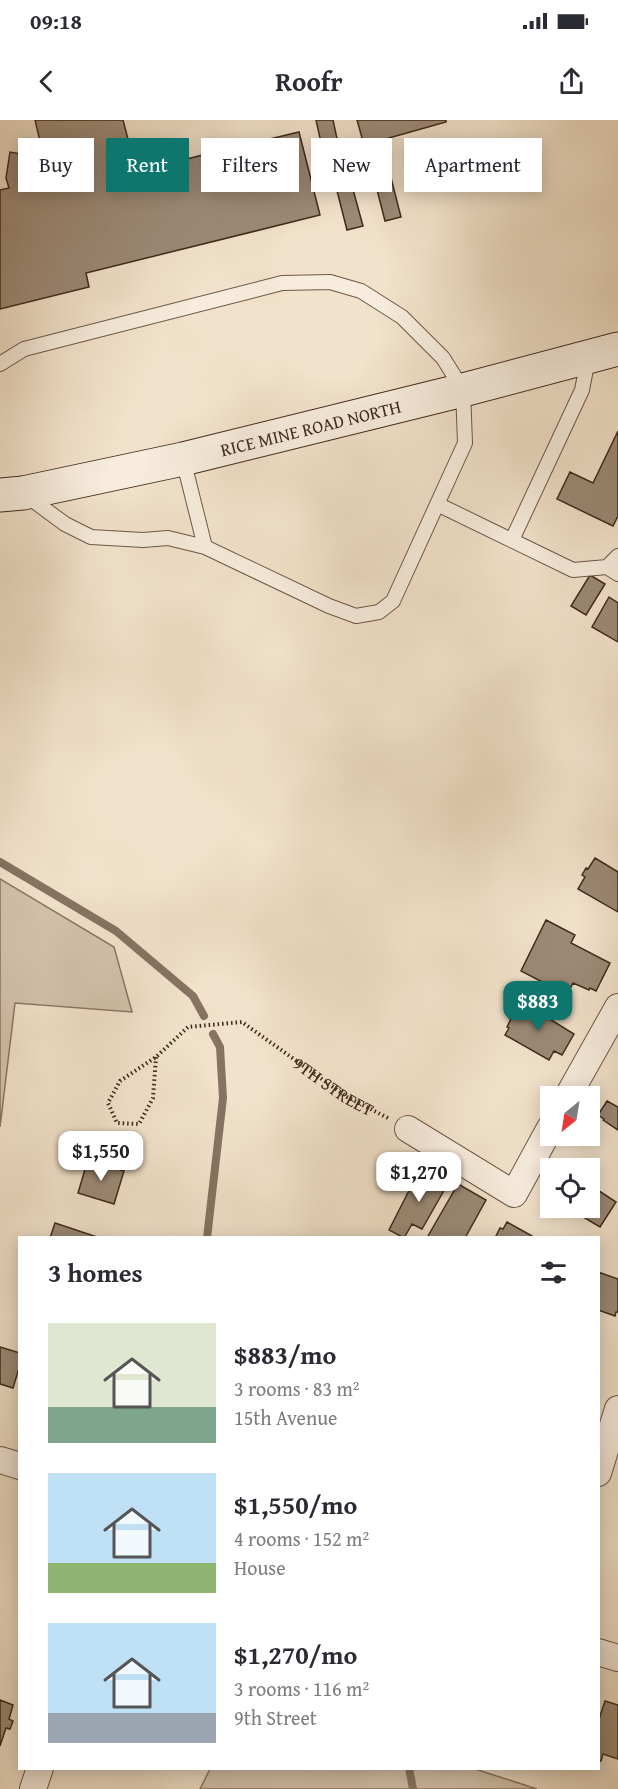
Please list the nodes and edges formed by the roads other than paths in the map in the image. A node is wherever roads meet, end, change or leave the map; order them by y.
1 (603, 353) edge
2 (0, 364) edge
3 (463, 390) junction
4 (183, 459) junction
5 (11, 494) edge
6 (437, 504) junction
7 (512, 540) junction
8 (205, 547) junction
9 (618, 556) edge
10 (613, 571) edge
11 (618, 1007) edge
12 (574, 1086) edge
13 (408, 1129) road end
14 (540, 1146) edge
15 (618, 1408) edge
16 (0, 1460) edge
17 (18, 1465) edge
18 (600, 1466) edge
19 (600, 1653) edge
20 (618, 1658) edge
21 (39, 1770) edge
22 (33, 1789) edge

1 - 3 main road, RICE MINE ROAD NORTH
1 - 7 lane
2 - 3 lane
3 - 4 main road, RICE MINE ROAD NORTH
3 - 6 lane
4 - 5 main road, RICE MINE ROAD NORTH
4 - 8 lane
5 - 8 lane
6 - 7 lane
6 - 8 lane
7 - 10 lane
9 - 10 lane
11 - 12 street
13 - 14 street
15 - 18 street
16 - 17 street
19 - 20 street
21 - 22 street

